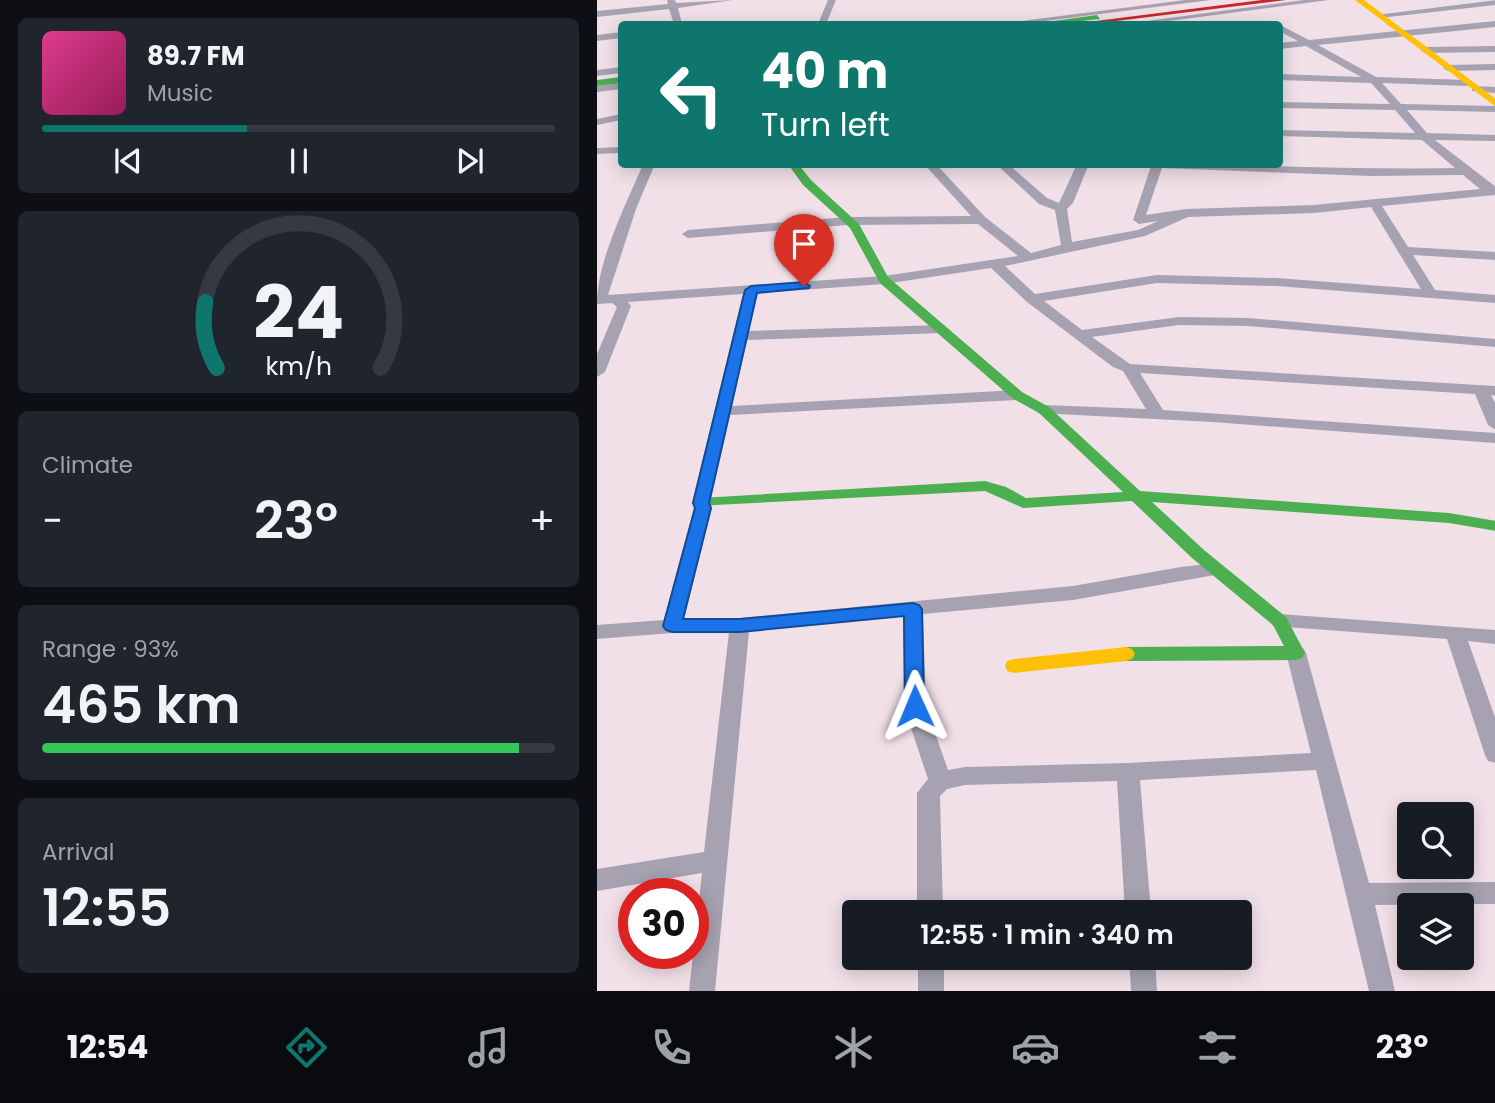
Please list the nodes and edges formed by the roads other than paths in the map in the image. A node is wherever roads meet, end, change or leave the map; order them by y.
1 (632, 0) edge
2 (729, 0) edge
3 (832, 0) edge
4 (1207, 0) edge
5 (1282, 0) edge
6 (1325, 0) edge
7 (1359, 0) edge
8 (1163, 2) edge
9 (1495, 2) edge
10 (671, 3) edge
11 (597, 4) edge
12 (1485, 4) junction
13 (1246, 5) edge
14 (1495, 8) edge
15 (597, 14) edge
16 (1380, 15) junction
17 (1263, 19) dead end
18 (677, 21) edge
19 (823, 21) edge
20 (1025, 21) edge
21 (1069, 21) edge
22 (1102, 21) edge
23 (1147, 21) edge
24 (1495, 24) edge
25 (1283, 29) edge
26 (1468, 29) junction
27 (618, 35) edge
28 (1405, 35) junction
29 (597, 38) edge
30 (1313, 43) junction
31 (1283, 46) edge
32 (1495, 46) edge
33 (1425, 50) junction
34 (1495, 67) edge
35 (1449, 68) junction
36 (618, 72) edge
37 (597, 75) edge
38 (1283, 77) edge
39 (618, 80) edge
40 (1374, 80) junction
41 (597, 83) edge
42 (618, 86) edge
43 (1472, 86) junction
44 (597, 89) edge
45 (1495, 90) edge
46 (1283, 105) edge
47 (1495, 107) edge
48 (1399, 108) junction
49 (618, 118) edge
50 (597, 122) edge
51 (597, 130) edge
52 (1283, 133) edge
53 (1424, 136) junction
54 (1495, 138) edge
55 (597, 144) edge
56 (618, 150) edge
57 (597, 151) edge
58 (647, 168) edge
59 (795, 168) edge
60 (933, 168) edge
61 (1006, 168) edge
62 (1081, 168) edge
63 (1156, 168) edge
64 (1237, 168) edge
65 (1466, 172) junction
66 (1492, 191) edge
67 (1375, 204) junction
68 (1061, 208) junction
69 (1186, 213) junction
70 (981, 220) junction
71 (847, 221) junction
72 (688, 234) dead end
73 (1069, 247) junction
74 (1404, 251) junction
75 (1495, 256) edge
76 (1029, 258) junction
77 (994, 263) junction
78 (884, 279) junction
79 (751, 290) junction
80 (1431, 294) junction
81 (616, 299) junction
82 (1032, 299) junction
83 (1495, 299) edge
84 (598, 300) edge
85 (942, 329) junction
86 (1081, 334) junction
87 (740, 336) junction
88 (1495, 343) edge
89 (1128, 368) junction
90 (597, 372) edge
91 (1488, 390) edge
92 (1018, 395) junction
93 (1044, 410) junction
94 (723, 411) junction
95 (1156, 412) junction
96 (1495, 425) edge
97 (1495, 438) edge
98 (1139, 496) junction
99 (701, 503) junction
100 (1495, 526) edge
101 (1215, 569) junction
102 (913, 609) junction
103 (1280, 621) junction
104 (740, 625) junction
105 (672, 626) junction
106 (597, 632) edge
107 (1455, 632) junction
108 (1495, 637) edge
109 (1296, 653) junction
110 (1014, 666) dead end
111 (1495, 755) edge
112 (1324, 761) junction
113 (1128, 772) junction
114 (940, 781) junction
115 (715, 860) junction
116 (597, 880) edge
117 (1495, 893) edge
118 (1360, 894) junction
119 (930, 900) edge
120 (1137, 900) edge
121 (931, 970) edge
122 (1143, 970) edge
123 (702, 991) edge
124 (931, 991) edge
125 (1144, 991) edge
126 (1382, 991) edge

1 - 11 street
2 - 10 street
3 - 19 street
4 - 8 street
5 - 22 main road
6 - 13 street
7 - 16 main road
8 - 20 street
9 - 12 street
10 - 15 street
10 - 18 street
12 - 14 street
12 - 16 street
13 - 17 street
13 - 21 main road
13 - 23 street
16 - 28 main road
24 - 26 street
25 - 30 street
26 - 28 street
26 - 32 street
27 - 29 street
28 - 30 street
28 - 33 main road
30 - 31 street
30 - 40 street
32 - 33 street
33 - 35 main road
34 - 35 street
35 - 43 main road
36 - 37 main road
38 - 40 street
39 - 41 main road
40 - 43 street
40 - 48 street
42 - 44 street
43 - 45 street
43 - 47 main road
46 - 48 street
47 - 48 street
48 - 53 street
49 - 50 street
51 - 55 street
52 - 53 street
53 - 54 street
53 - 65 street
56 - 57 street
58 - 84 street
59 - 71 main road
60 - 70 street
61 - 68 street
62 - 68 street
63 - 69 street
64 - 65 street
65 - 66 street
66 - 67 street
67 - 69 street
67 - 74 street
68 - 73 street
69 - 73 street
70 - 71 street
70 - 76 street
71 - 72 street
71 - 78 main road
73 - 76 street
74 - 75 street
74 - 80 street
76 - 77 street
77 - 78 street
77 - 82 street
78 - 79 street
78 - 85 main road
79 - 81 street
79 - 87 street
80 - 82 street
80 - 83 street
81 - 84 street
81 - 90 street
82 - 86 street
85 - 87 street
85 - 92 main road
86 - 88 street
86 - 89 street
87 - 94 street
89 - 91 street
89 - 95 street
91 - 96 street
92 - 93 main road
92 - 94 street
93 - 95 street
93 - 98 main road
94 - 99 street
95 - 97 street
98 - 99 main road
98 - 100 main road
98 - 101 main road
99 - 105 street
101 - 102 street
101 - 103 main road
102 - 104 street
102 - 114 street
103 - 107 street
103 - 109 main road
104 - 105 street
104 - 115 street
105 - 106 street
107 - 108 street
107 - 111 street
109 - 110 main road
109 - 112 street
112 - 113 street
112 - 118 street
113 - 114 street
113 - 120 street
114 - 119 street
115 - 116 street
115 - 123 street
117 - 118 street
118 - 126 street
121 - 124 street
122 - 125 street

